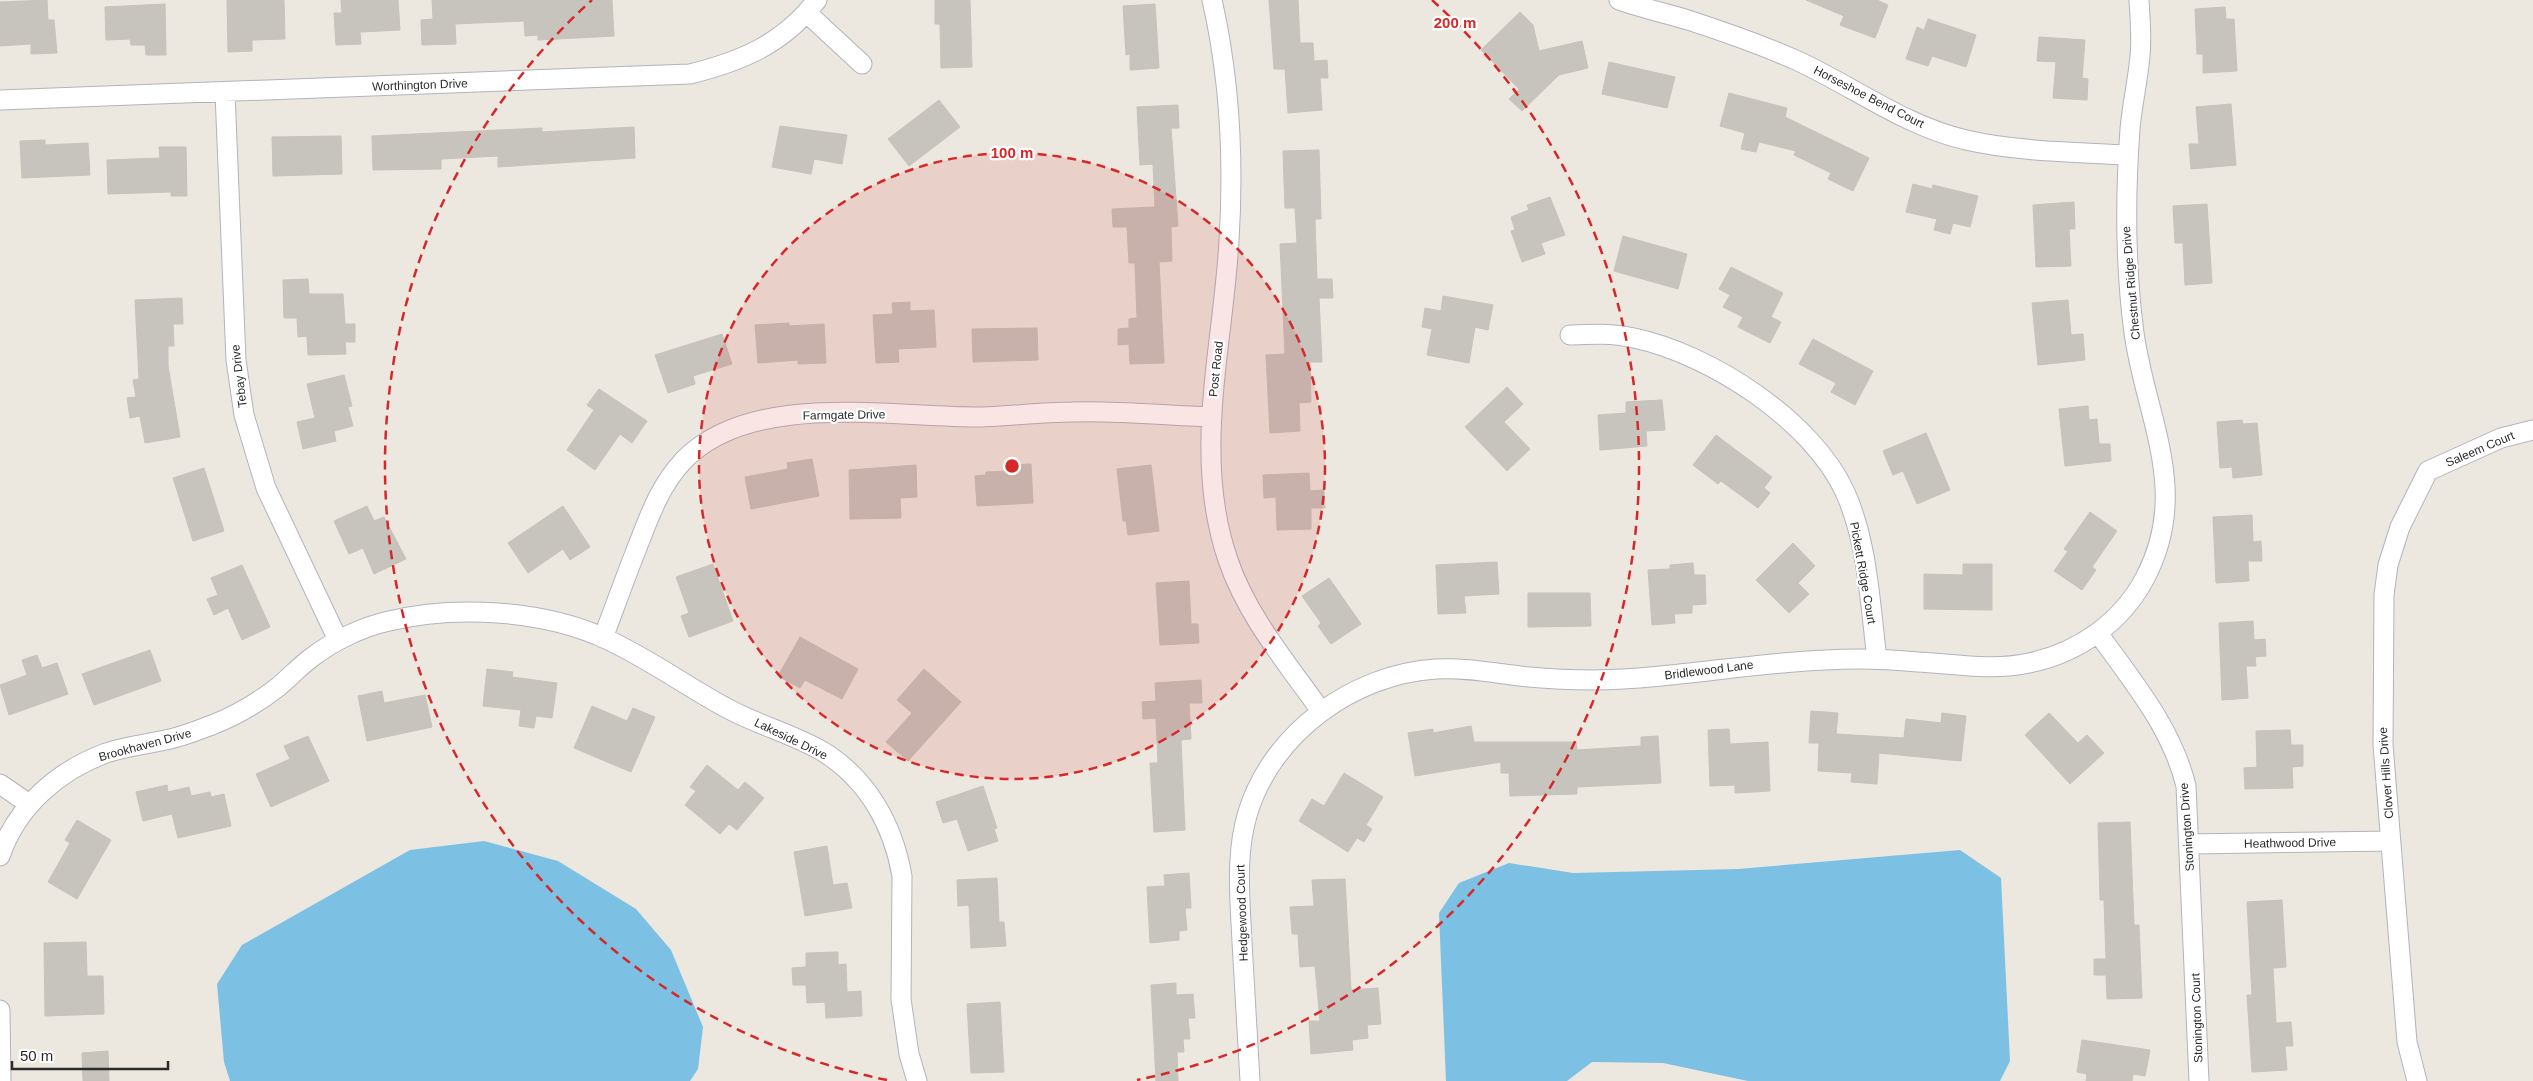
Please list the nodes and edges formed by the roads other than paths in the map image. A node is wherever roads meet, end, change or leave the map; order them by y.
1 (1212, 0) edge
2 (1619, 0) edge
3 (2139, 0) edge
4 (812, 6) edge
5 (862, 64) dead end
6 (225, 93) junction
7 (0, 100) edge
8 (2128, 155) junction
9 (1570, 335) dead end
10 (1212, 417) junction
11 (2533, 430) edge
12 (2428, 471) joint
13 (2098, 633) junction
14 (603, 638) junction
15 (338, 640) junction
16 (1877, 659) junction
17 (1321, 711) junction
18 (0, 784) edge
19 (29, 804) junction
20 (2391, 841) junction
21 (2190, 844) junction
22 (0, 856) edge
23 (2194, 954) joint
24 (0, 1010) edge
25 (1, 1081) edge
26 (917, 1081) edge
27 (1250, 1081) edge
28 (2199, 1081) edge
29 (2417, 1081) edge

1 - 10 street, Post Road
2 - 8 street, Horseshoe Bend Court
3 - 8 street, Chestnut Ridge Drive
4 - 5 street
4 - 6 street, Worthington Drive
6 - 7 street, Worthington Drive
6 - 15 street, Tebay Drive
8 - 13 street, Chestnut Ridge Drive
9 - 16 street, Pickett Ridge Court
10 - 14 street, Farmgate Drive
10 - 17 street, Post Road
11 - 12 street, Saleem Court
12 - 20 street, Clover Hills Drive
13 - 16 street, Bridlewood Lane
13 - 21 street, Stonington Drive
14 - 15 street, Lakeside Drive
14 - 26 street, Lakeside Drive
15 - 19 street, Brookhaven Drive
16 - 17 street, Bridlewood Lane
17 - 27 street, Hedgewood Court
18 - 19 street
19 - 22 street, Brookhaven Drive
20 - 21 street, Heathwood Drive
20 - 29 street, Clover Hills Drive
21 - 23 street, Stonington Drive
23 - 28 street, Stonington Court
24 - 25 street

